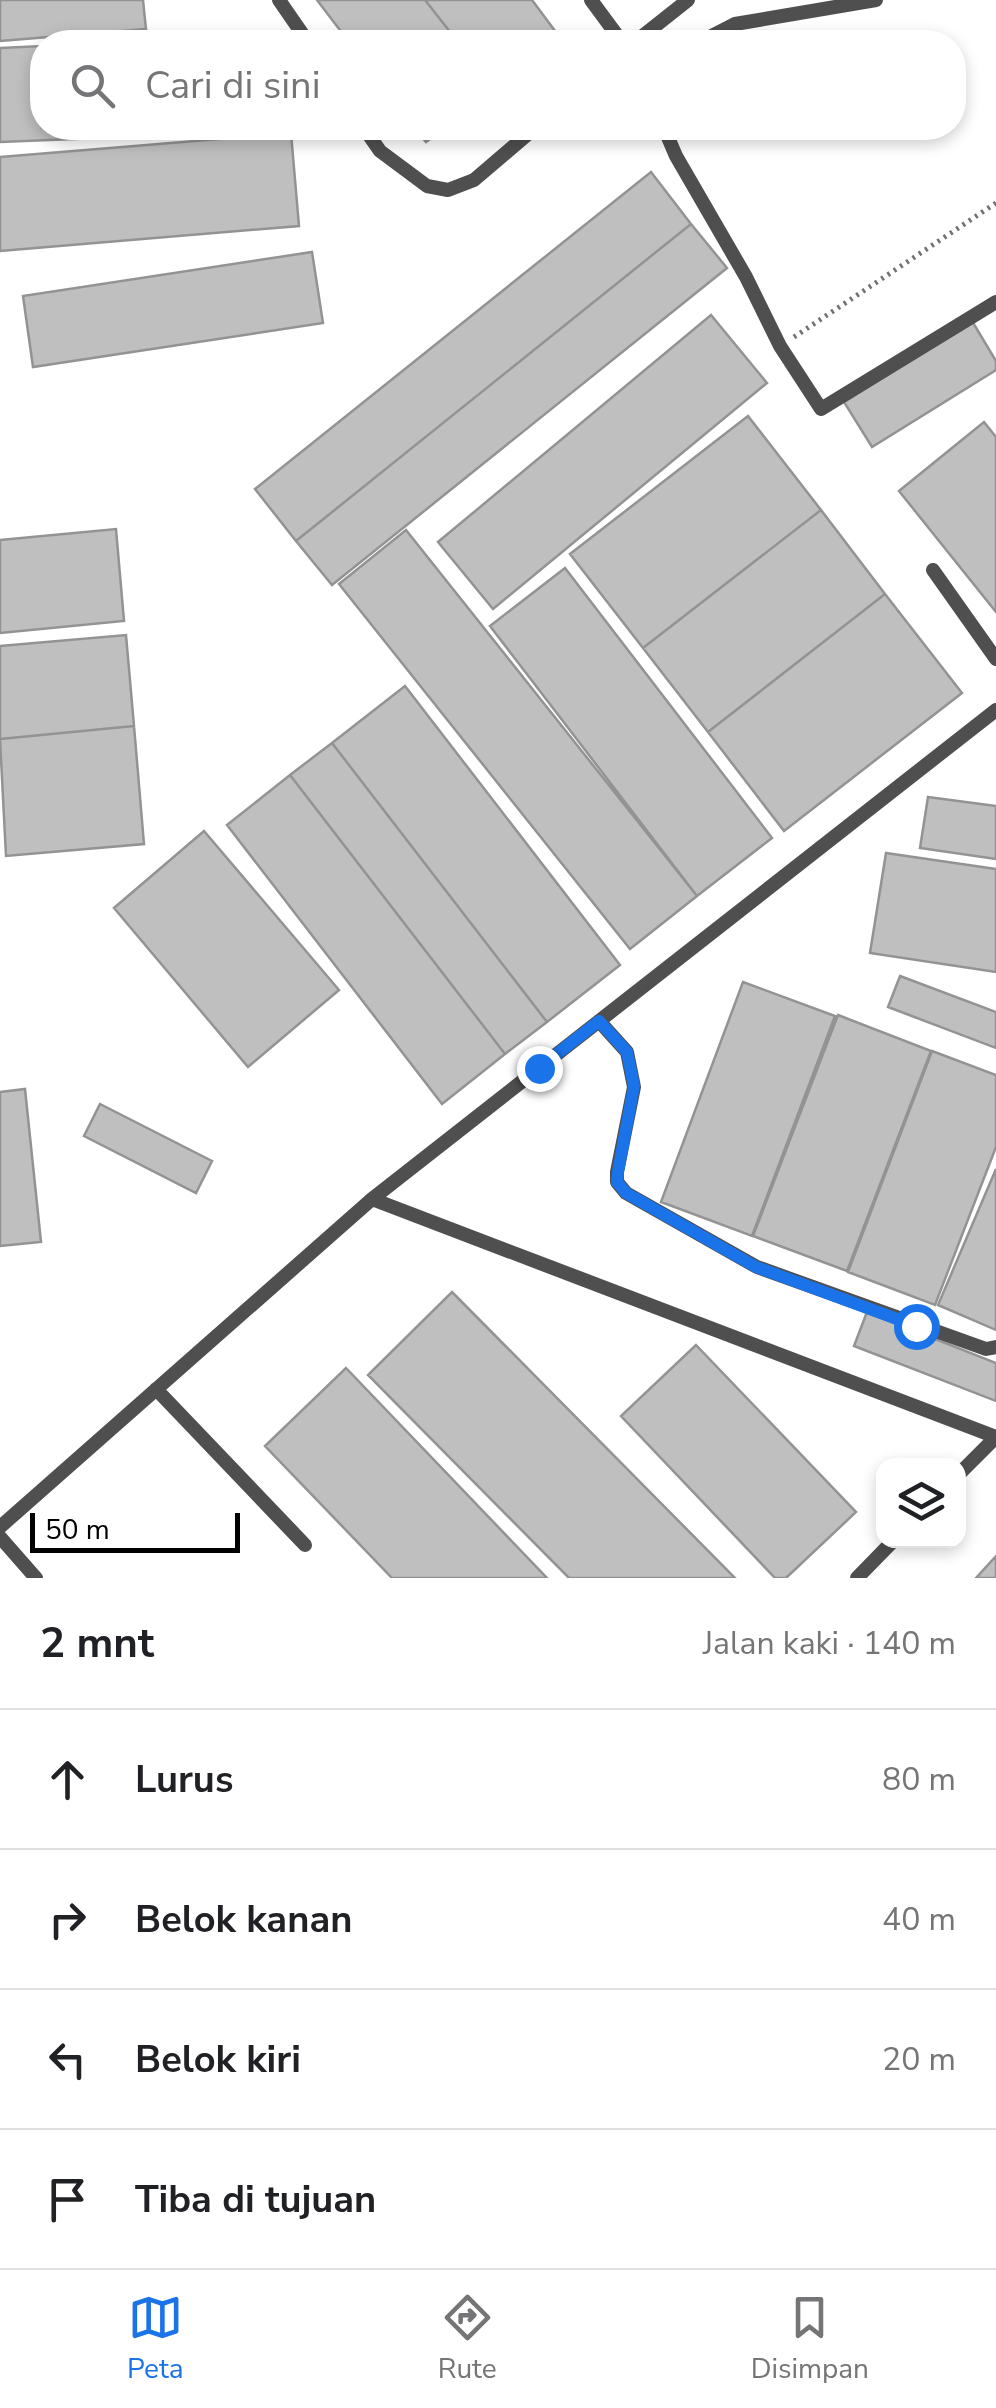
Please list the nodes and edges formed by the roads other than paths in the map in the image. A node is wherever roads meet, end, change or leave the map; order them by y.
1 (279, 0) edge
2 (591, 0) edge
3 (688, 0) edge
4 (876, 0) edge
5 (300, 30) edge
6 (613, 30) edge
7 (650, 30) edge
8 (723, 30) edge
9 (372, 140) edge
10 (521, 140) edge
11 (669, 140) edge
12 (996, 302) edge
13 (932, 570) dead end
14 (996, 659) edge
15 (996, 710) edge
16 (599, 1021) junction
17 (372, 1199) junction
18 (996, 1348) edge
19 (156, 1390) junction
20 (996, 1437) edge
21 (966, 1467) edge
22 (0, 1527) edge
23 (0, 1537) edge
24 (305, 1545) dead end
25 (886, 1548) edge
26 (36, 1578) edge
27 (857, 1578) edge

1 - 5 lane
2 - 6 lane
3 - 7 lane
4 - 8 lane
9 - 10 lane
11 - 12 lane
13 - 14 lane
15 - 16 lane
16 - 17 lane
16 - 18 lane
17 - 19 lane
17 - 20 lane
19 - 22 lane
19 - 24 lane
20 - 21 lane
23 - 26 lane
25 - 27 lane

